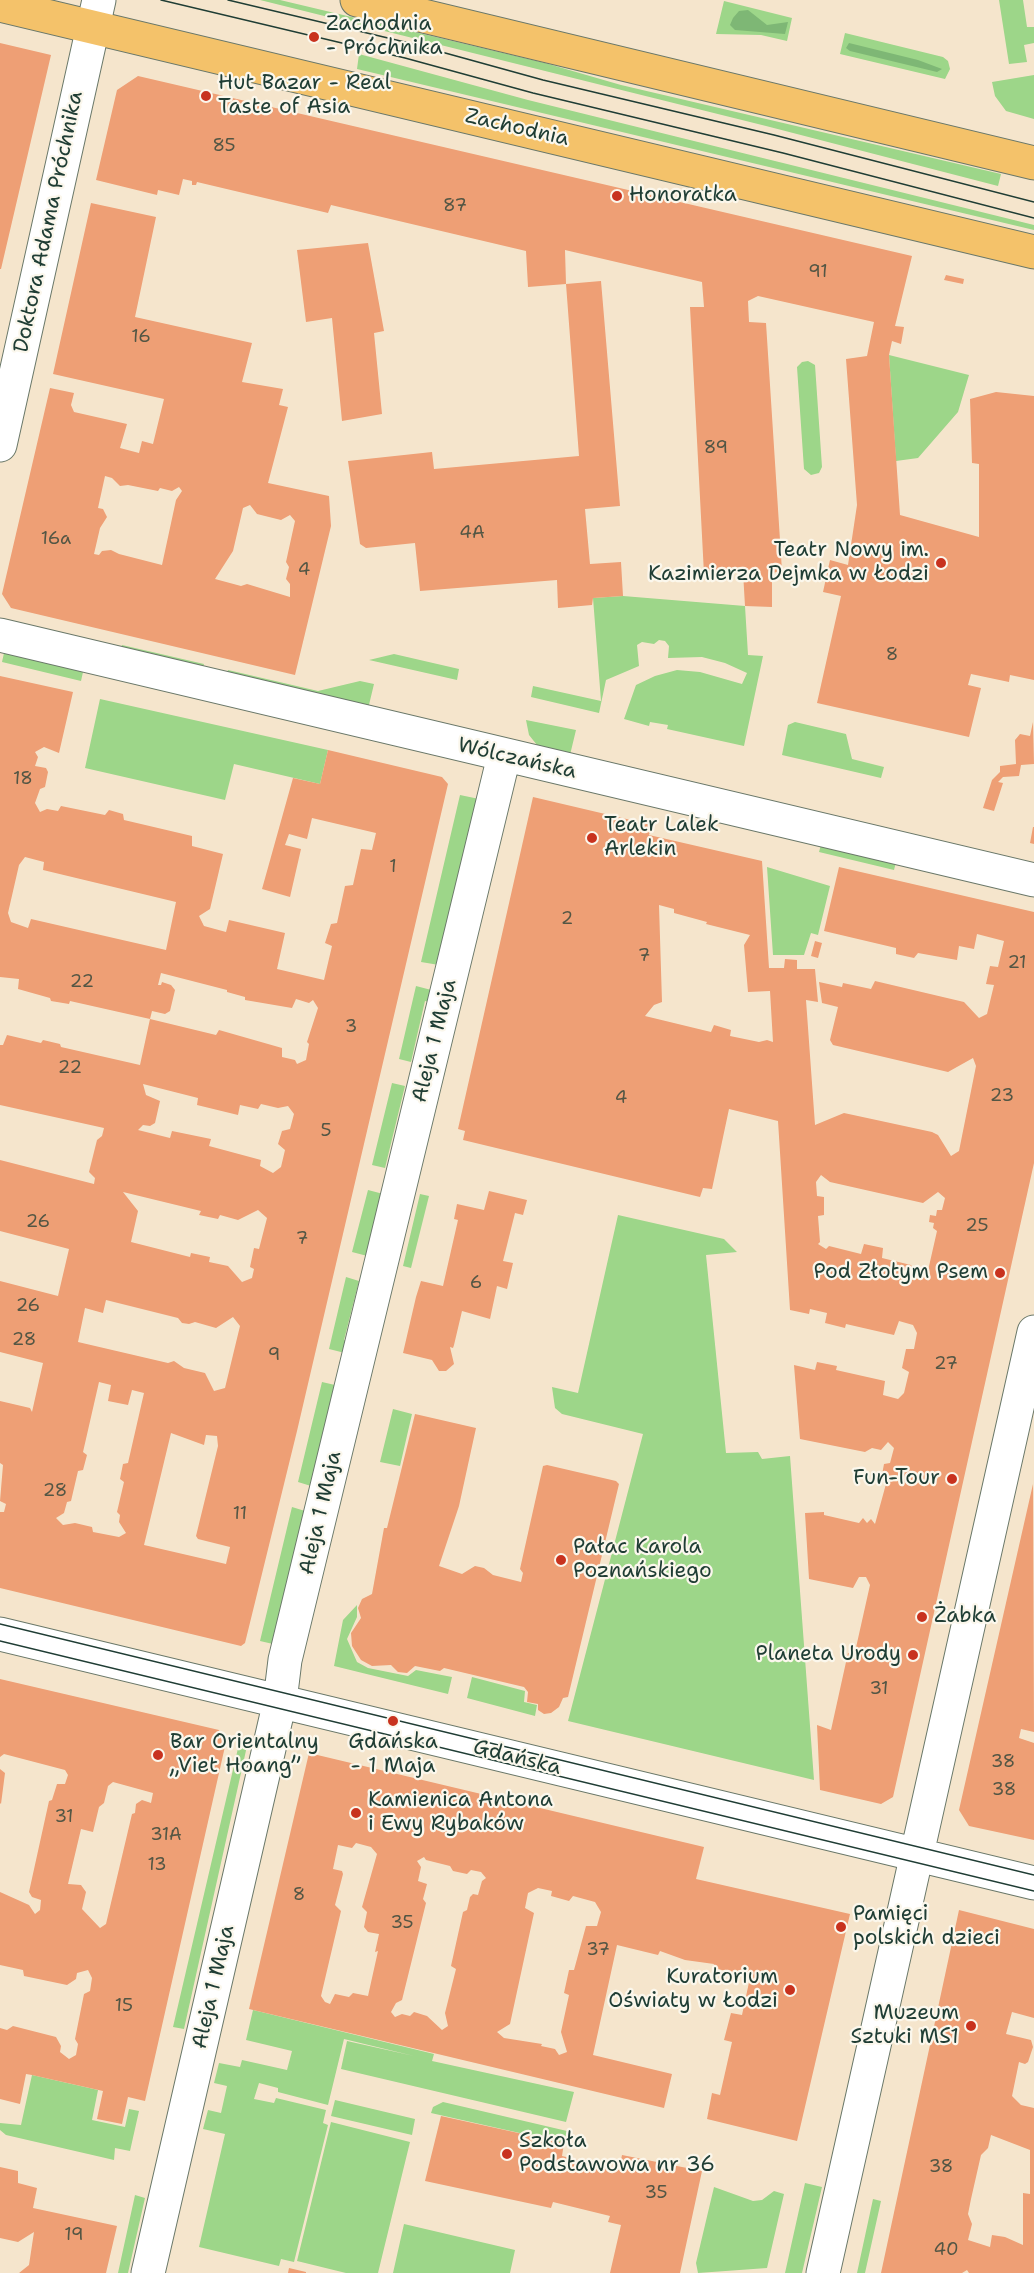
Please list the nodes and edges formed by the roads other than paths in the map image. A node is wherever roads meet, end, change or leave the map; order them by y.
1 (357, 0) edge
2 (0, 5) edge
3 (96, 14) edge
4 (1034, 163) edge
5 (1034, 252) edge
6 (0, 445) edge
7 (0, 635) edge
8 (504, 756) junction
9 (1034, 880) edge
10 (1034, 1332) edge
11 (0, 1634) edge
12 (280, 1701) junction
13 (915, 1854) junction
14 (1034, 1883) edge
15 (148, 2273) edge
16 (823, 2273) edge

1 - 4 main road
2 - 3 main road, Zachodnia
3 - 5 main road, Zachodnia
3 - 6 street, Doktora Adama Próchnika
7 - 8 street, Wólczańska
8 - 9 street, Wólczańska
8 - 12 street, Aleja 1 Maja
10 - 13 street
11 - 12 street, Gdańska
12 - 13 street, Gdańska
12 - 15 street, Aleja 1 Maja
13 - 14 street, Gdańska
13 - 16 street

